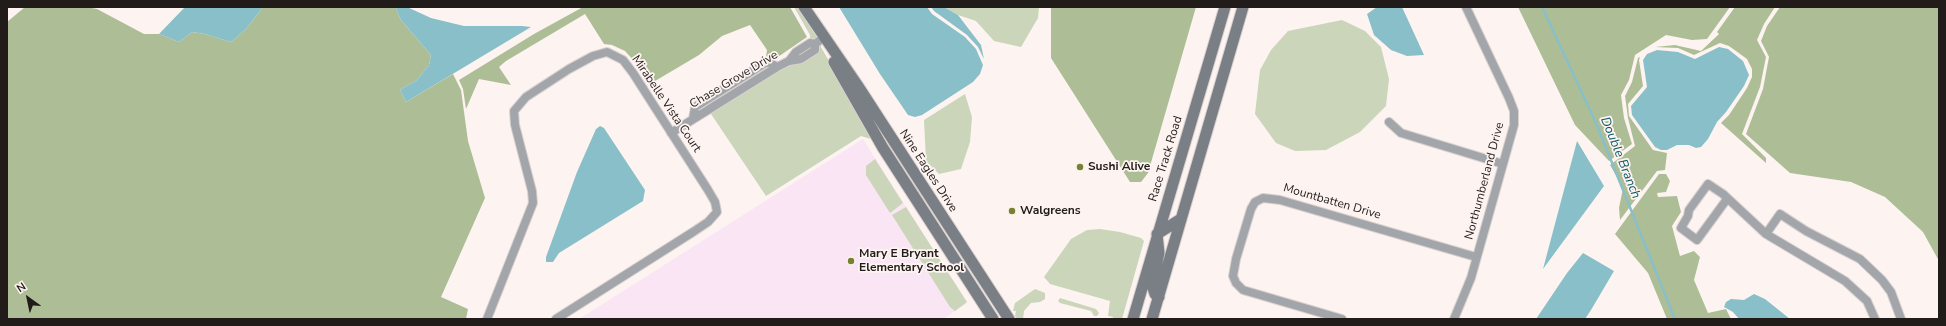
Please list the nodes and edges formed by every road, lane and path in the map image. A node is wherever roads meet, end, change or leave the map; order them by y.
1 (804, 7) edge
2 (1224, 7) edge
3 (1243, 7) edge
4 (1466, 7) edge
5 (820, 41) junction
6 (1389, 122) dead end
7 (671, 133) junction
8 (893, 141) junction
9 (883, 148) junction
10 (1503, 164) junction
11 (1727, 199) junction
12 (1181, 219) junction
13 (1157, 234) junction
14 (1766, 234) junction
15 (1476, 257) junction
16 (1159, 297) junction
17 (487, 319) edge
18 (556, 319) edge
19 (993, 319) edge
20 (1009, 319) edge
21 (1133, 319) edge
22 (1152, 319) edge
23 (1342, 319) edge
24 (1454, 319) edge
25 (1874, 319) edge
26 (1901, 319) edge

1 - 5 main road, Nine Eagles Drive
2 - 13 main road, Race Track Road
3 - 12 main road
4 - 10 street, Northumberland Drive
5 - 7 street, Chase Grove Drive
5 - 8 main road, Nine Eagles Drive
5 - 9 main road, Nine Eagles Drive
6 - 10 street
7 - 17 street, Mirabelle Vista Court
7 - 18 street, Mirabelle Vista Court
8 - 9 main road
8 - 20 main road, Nine Eagles Drive
9 - 19 main road, Nine Eagles Drive
10 - 15 street, Northumberland Drive
11 - 11 street
11 - 14 street
12 - 13 main road
12 - 16 main road
13 - 16 main road
13 - 21 main road, Race Track Road
14 - 25 street
14 - 26 street
15 - 23 street, Mountbatten Drive
15 - 24 street, Northumberland Drive
16 - 22 main road

